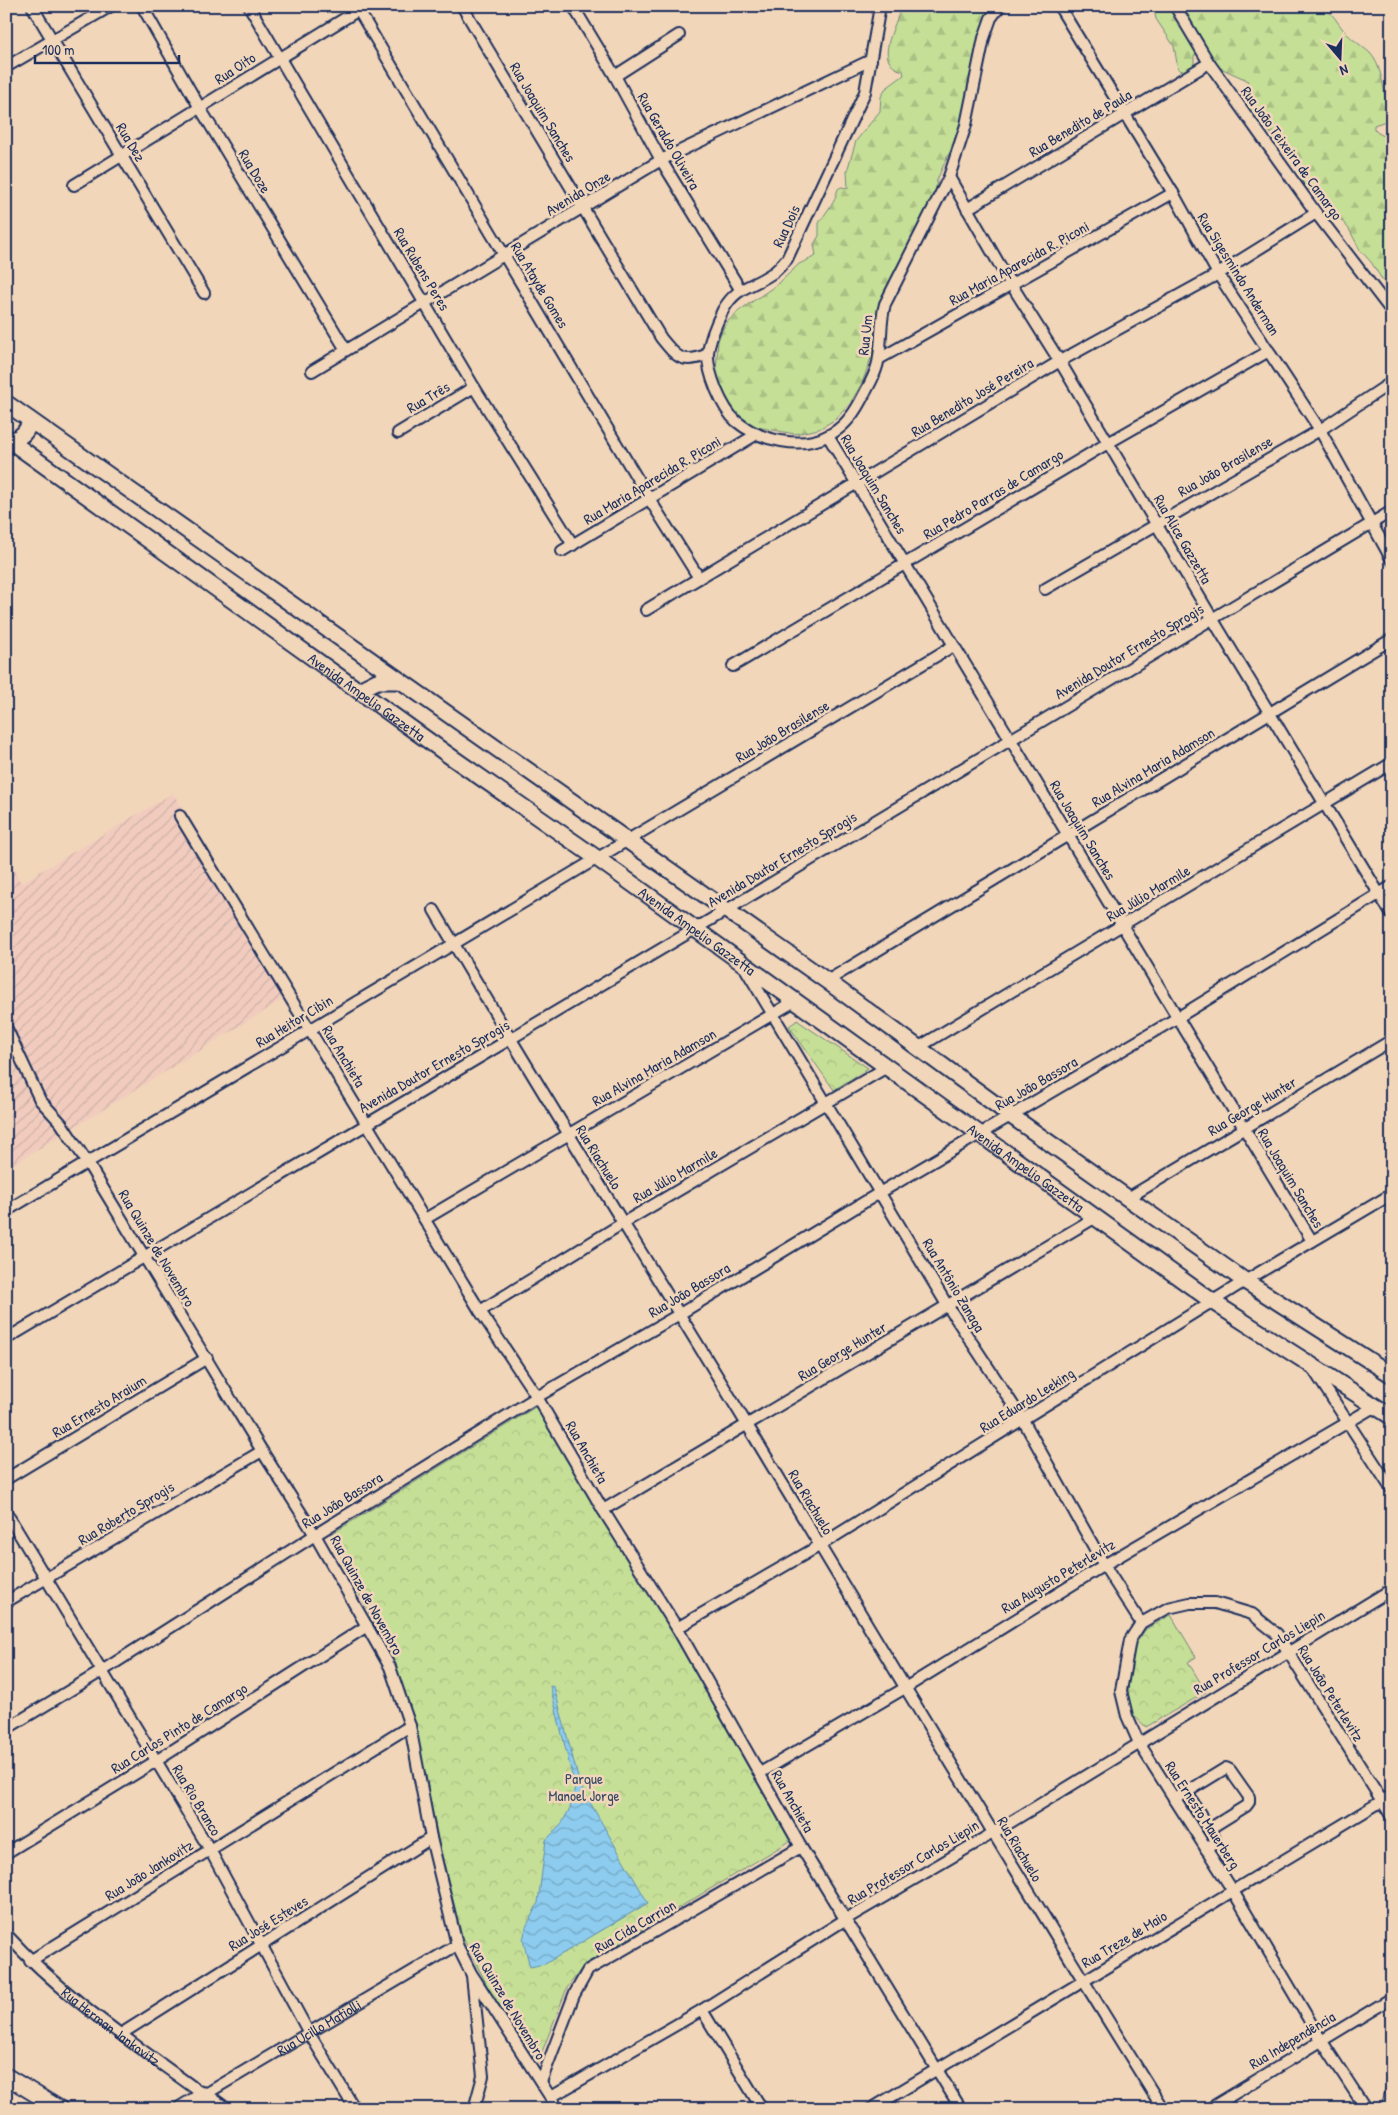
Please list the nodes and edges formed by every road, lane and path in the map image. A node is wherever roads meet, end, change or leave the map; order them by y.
1 (32, 6) edge
2 (111, 6) edge
3 (142, 6) edge
4 (249, 6) edge
5 (462, 6) edge
6 (573, 6) edge
7 (880, 6) edge
8 (1000, 6) edge
9 (1059, 6) edge
10 (1175, 6) edge
11 (360, 8) edge
12 (679, 35) dead end
13 (53, 39) junction
14 (280, 57) junction
15 (871, 60) junction
16 (1209, 63) junction
17 (6, 67) edge
18 (615, 76) junction
19 (200, 108) junction
20 (1125, 113) junction
21 (121, 155) junction
22 (661, 160) junction
23 (949, 177) junction
24 (74, 185) dead end
25 (1173, 193) junction
26 (582, 208) junction
27 (967, 208) junction
28 (1316, 213) junction
29 (505, 255) junction
30 (1218, 274) junction
31 (1012, 284) junction
32 (740, 289) junction
33 (204, 293) dead end
34 (424, 303) junction
35 (1392, 312) edge
36 (346, 350) junction
37 (1269, 351) junction
38 (708, 354) junction
39 (879, 359) junction
40 (1060, 361) junction
41 (312, 371) dead end
42 (1392, 382) edge
43 (474, 387) junction
44 (6, 403) edge
45 (30, 420) junction
46 (1320, 430) junction
47 (398, 433) dead end
48 (758, 434) junction
49 (828, 436) junction
50 (769, 438) joint
51 (8, 439) edge
52 (1108, 443) junction
53 (856, 485) junction
54 (650, 500) junction
55 (1392, 511) edge
56 (1156, 522) junction
57 (1370, 523) junction
58 (573, 545) junction
59 (562, 551) dead end
60 (1392, 560) edge
61 (904, 564) junction
62 (699, 578) junction
63 (1045, 589) dead end
64 (646, 610) dead end
65 (1212, 618) junction
66 (1392, 639) edge
67 (953, 646) junction
68 (733, 666) dead end
69 (398, 681) junction
70 (358, 690) junction
71 (1271, 713) junction
72 (1010, 739) junction
73 (1392, 763) edge
74 (1325, 804) junction
75 (180, 816) dead end
76 (1068, 836) junction
77 (626, 842) junction
78 (598, 859) junction
79 (1392, 886) edge
80 (1379, 894) junction
81 (434, 910) dead end
82 (726, 911) junction
83 (1392, 915) edge
84 (1123, 925) junction
85 (695, 930) junction
86 (454, 945) junction
87 (741, 961) junction
88 (827, 981) junction
89 (795, 1001) junction
90 (773, 1014) junction
91 (1177, 1018) junction
92 (6, 1027) edge
93 (310, 1029) junction
94 (512, 1038) junction
95 (1392, 1040) edge
96 (919, 1047) junction
97 (887, 1067) junction
98 (826, 1104) junction
99 (1010, 1116) junction
100 (367, 1123) junction
101 (1244, 1128) junction
102 (980, 1134) junction
103 (567, 1135) junction
104 (87, 1162) junction
105 (880, 1192) junction
106 (1392, 1194) edge
107 (1128, 1198) junction
108 (6, 1212) edge
109 (1096, 1218) junction
110 (425, 1220) junction
111 (622, 1223) junction
112 (1312, 1241) junction
113 (144, 1258) junction
114 (1245, 1281) junction
115 (1213, 1302) junction
116 (947, 1306) junction
117 (480, 1311) junction
118 (678, 1315) junction
119 (6, 1339) edge
120 (207, 1358) junction
121 (1309, 1362) junction
122 (1392, 1375) edge
123 (537, 1397) junction
124 (1374, 1406) junction
125 (1392, 1418) edge
126 (1022, 1420) junction
127 (1348, 1422) junction
128 (748, 1426) junction
129 (262, 1451) junction
130 (6, 1479) edge
131 (1392, 1490) edge
132 (604, 1510) junction
133 (6, 1512) edge
134 (315, 1535) junction
135 (819, 1546) junction
136 (1104, 1565) junction
137 (46, 1578) junction
138 (1392, 1589) edge
139 (6, 1602) edge
140 (1141, 1624) junction
141 (367, 1626) junction
142 (677, 1628) junction
143 (1287, 1652) junction
144 (102, 1671) junction
145 (905, 1688) junction
146 (410, 1726) junction
147 (6, 1729) edge
148 (1138, 1743) junction
149 (156, 1761) junction
150 (760, 1773) junction
151 (1187, 1792) junction
152 (1392, 1795) edge
153 (1174, 1799) junction
154 (1382, 1801) junction
155 (1392, 1817) edge
156 (1209, 1829) junction
157 (992, 1833) junction
158 (432, 1838) junction
159 (801, 1847) junction
160 (1206, 1849) junction
161 (210, 1850) junction
162 (6, 1853) edge
163 (1233, 1891) junction
164 (846, 1919) junction
165 (6, 1934) edge
166 (261, 1944) junction
167 (457, 1945) junction
168 (30, 1961) junction
169 (471, 1973) junction
170 (1083, 1982) junction
171 (1392, 1998) edge
172 (702, 2010) junction
173 (309, 2033) junction
174 (120, 2034) junction
175 (1321, 2040) junction
176 (937, 2069) junction
177 (6, 2076) edge
178 (541, 2082) junction
179 (1392, 2088) edge
180 (204, 2095) junction
181 (551, 2097) junction
182 (60, 2109) edge
183 (181, 2109) edge
184 (223, 2109) edge
185 (355, 2109) edge
186 (474, 2109) edge
187 (558, 2109) edge
188 (762, 2109) edge
189 (871, 2109) edge
190 (961, 2109) edge
191 (1163, 2109) edge
192 (1209, 2109) edge
193 (1366, 2109) edge
194 (1386, 2109) edge

1 - 13 street, Rua Dez
2 - 13 street
3 - 19 street, Rua Doze
4 - 14 street, Rua Rubens Peres
5 - 26 street, Rua Joaquim Sanches
6 - 18 street, Rua Geraldo Oliveira
7 - 15 street, Rua Dois
8 - 23 street, Rua Um
9 - 20 street, Rua Sigesmindo Anderman
10 - 16 street, Rua João Teixeira de Camargo
11 - 14 street, Rua Oito
11 - 29 street, Rua Atayde Gomes
12 - 18 street
13 - 17 street
13 - 21 street, Rua Dez
14 - 19 street, Rua Oito
14 - 34 street, Rua Rubens Peres
15 - 22 street, Avenida Onze
15 - 32 street, Rua Dois
16 - 20 street, Rua Benedito de Paula
16 - 28 street, Rua João Teixeira de Camargo
18 - 22 street, Rua Geraldo Oliveira
19 - 21 street, Rua Oito
19 - 36 street, Rua Doze
20 - 25 street, Rua Sigesmindo Anderman
20 - 27 street, Rua Benedito de Paula
21 - 24 street, Rua Oito
21 - 33 street, Rua Dez
22 - 26 street, Avenida Onze
22 - 32 street, Rua Geraldo Oliveira
23 - 27 street, Rua Alice Gazzetta
23 - 39 street, Rua Um
25 - 30 street, Rua Sigesmindo Anderman
25 - 31 street, Rua Maria Aparecida R. Piconi
26 - 29 street, Avenida Onze
26 - 38 street, Rua Joaquim Sanches
27 - 31 street, Rua Alice Gazzetta
28 - 30 street, Rua Benedito José Pereira
28 - 35 street, Rua João Teixeira de Camargo
29 - 34 street, Avenida Onze
29 - 54 street, Rua Atayde Gomes
30 - 37 street, Rua Sigesmindo Anderman
30 - 40 street, Rua Benedito José Pereira
31 - 39 street, Rua Maria Aparecida R. Piconi
31 - 40 street, Rua Alice Gazzetta
32 - 38 street, Rua Dois
34 - 36 street, Avenida Onze
34 - 43 street, Rua Rubens Peres
36 - 41 street, Avenida Onze
37 - 46 street, Rua Sigesmindo Anderman
37 - 52 street, Rua Pedro Parras de Camargo
38 - 48 street, Rua Dois
39 - 49 street, Rua Um
40 - 52 street, Rua Alice Gazzetta
40 - 53 street, Rua Benedito José Pereira
42 - 46 street, Rua João Brasilense
43 - 47 street, Rua Três
43 - 58 street, Rua Rubens Peres
44 - 45 main road, Avenida Ampelio Gazzetta
45 - 51 main road
45 - 69 main road, Avenida Ampelio Gazzetta
46 - 56 street, Rua João Brasilense
46 - 57 street, Rua Sigesmindo Anderman
48 - 50 street, Rua Dois
48 - 54 street, Rua Maria Aparecida R. Piconi
49 - 50 street, Rua Um
49 - 53 street, Rua Joaquim Sanches
51 - 70 main road, Avenida Ampelio Gazzetta
52 - 56 street, Rua Alice Gazzetta
52 - 61 street, Rua Pedro Parras de Camargo
53 - 61 street, Rua Joaquim Sanches
53 - 62 street, Rua Benedito José Pereira
54 - 58 street, Rua Maria Aparecida R. Piconi
54 - 62 street, Rua Atayde Gomes
55 - 57 street, Avenida Doutor Ernesto Sprogis
56 - 63 street, Rua João Brasilense
56 - 65 street, Rua Alice Gazzetta
57 - 60 street, Rua Sigesmindo Anderman
57 - 65 street, Avenida Doutor Ernesto Sprogis
58 - 59 street, Rua Maria Aparecida R. Piconi
61 - 67 street, Rua Joaquim Sanches
61 - 68 street, Rua Pedro Parras de Camargo
62 - 64 street, Rua Benedito José Pereira
65 - 71 street, Rua Alice Gazzetta
65 - 72 street, Avenida Doutor Ernesto Sprogis
66 - 71 street, Rua Alvina Maria Adamson
67 - 72 street, Rua Joaquim Sanches
67 - 77 street, Rua João Brasilense
69 - 70 main road
69 - 77 main road, Avenida Ampelio Gazzetta
70 - 78 main road, Avenida Ampelio Gazzetta
71 - 74 street, Rua Alice Gazzetta
71 - 76 street, Rua Alvina Maria Adamson
72 - 76 street, Rua Joaquim Sanches
72 - 82 street, Avenida Doutor Ernesto Sprogis
73 - 74 street, Rua Júlio Marmile
74 - 80 street, Rua Alice Gazzetta
74 - 84 street, Rua Júlio Marmile
75 - 93 street, Rua Anchieta
76 - 84 street, Rua Joaquim Sanches
76 - 88 street, Rua Alvina Maria Adamson
77 - 78 street, Rua João Brasilense
77 - 82 main road, Avenida Ampelio Gazzetta
78 - 85 main road, Avenida Ampelio Gazzetta
78 - 86 street, Rua Heitor Cibin
79 - 80 street, Rua João Bassora
80 - 83 street, Rua Alice Gazzetta
80 - 91 street, Rua João Bassora
81 - 86 street, Rua Riachuelo
82 - 85 street, Avenida Doutor Ernesto Sprogis
82 - 88 main road, Avenida Ampelio Gazzetta
84 - 91 street, Rua Joaquim Sanches
84 - 96 street, Rua Júlio Marmile
85 - 87 main road, Avenida Ampelio Gazzetta
85 - 94 street, Avenida Doutor Ernesto Sprogis
86 - 93 street, Rua Heitor Cibin
86 - 94 street, Rua Riachuelo
87 - 89 main road, Avenida Ampelio Gazzetta
87 - 90 street, Rua Antônio Zanaga
88 - 96 main road, Avenida Ampelio Gazzetta
89 - 90 street, Rua Alvina Maria Adamson
89 - 97 main road, Avenida Ampelio Gazzetta
90 - 98 street, Rua Antônio Zanaga
90 - 103 street, Rua Alvina Maria Adamson
91 - 99 street, Rua João Bassora
91 - 101 street, Rua Joaquim Sanches
92 - 104 street, Rua Quinze de Novembro
93 - 100 street, Rua Anchieta
93 - 104 street, Rua Heitor Cibin
94 - 100 street, Avenida Doutor Ernesto Sprogis
94 - 103 street, Rua Riachuelo
95 - 101 street, Rua George Hunter
96 - 99 main road, Avenida Ampelio Gazzetta
97 - 98 street, Rua Júlio Marmile
97 - 102 main road, Avenida Ampelio Gazzetta
98 - 105 street, Rua Antônio Zanaga
98 - 111 street, Rua Júlio Marmile
99 - 102 street, Rua João Bassora
99 - 107 main road, Avenida Ampelio Gazzetta
100 - 110 street, Rua Anchieta
100 - 113 street, Avenida Doutor Ernesto Sprogis
101 - 107 street, Rua George Hunter
101 - 112 street, Rua Joaquim Sanches
102 - 105 street, Rua João Bassora
102 - 109 main road, Avenida Ampelio Gazzetta
103 - 110 street, Rua Alvina Maria Adamson
103 - 111 street, Rua Riachuelo
104 - 108 street, Rua Heitor Cibin
104 - 113 street, Rua Quinze de Novembro
105 - 116 street, Rua Antônio Zanaga
105 - 118 street, Rua João Bassora
106 - 112 street, Rua Eduardo Leeking
107 - 114 main road, Avenida Ampelio Gazzetta
109 - 115 main road, Avenida Ampelio Gazzetta
109 - 116 street, Rua George Hunter
110 - 117 street, Rua Anchieta
111 - 117 street, Rua Júlio Marmile
111 - 118 street, Rua Riachuelo
112 - 114 street, Rua Eduardo Leeking
113 - 119 street, Avenida Doutor Ernesto Sprogis
113 - 120 street, Rua Quinze de Novembro
114 - 115 street, Rua Eduardo Leeking
114 - 122 main road, Avenida Ampelio Gazzetta
115 - 121 main road, Avenida Ampelio Gazzetta
115 - 126 street, Rua Eduardo Leeking
116 - 126 street, Rua Antônio Zanaga
116 - 128 street, Rua George Hunter
117 - 123 street, Rua Anchieta
118 - 123 street, Rua João Bassora
118 - 128 street, Rua Riachuelo
120 - 129 street, Rua Quinze de Novembro
120 - 130 street, Rua Ernesto Araium
121 - 124 main road, Avenida Ampelio Gazzetta
121 - 127 street
123 - 132 street, Rua Anchieta
123 - 134 street, Rua João Bassora
124 - 125 main road, Avenida Ampelio Gazzetta
124 - 127 street, Rua Augusto Peterlevitz
126 - 135 street, Rua Eduardo Leeking
126 - 136 street, Rua Antônio Zanaga
127 - 131 street
127 - 136 street, Rua Augusto Peterlevitz
128 - 132 street, Rua George Hunter
128 - 135 street, Rua Riachuelo
129 - 134 street, Rua Quinze de Novembro
129 - 137 street, Rua Roberto Sprogis
132 - 142 street, Rua Anchieta
133 - 137 street, Rua Rio Branco
134 - 141 street, Rua Quinze de Novembro
134 - 144 street, Rua João Bassora
135 - 142 street, Rua Eduardo Leeking
135 - 145 street, Rua Riachuelo
136 - 140 street, Rua Antônio Zanaga
136 - 145 street, Rua Augusto Peterlevitz
137 - 139 street, Rua Roberto Sprogis
137 - 144 street, Rua Rio Branco
138 - 143 street, Rua Professor Carlos Liepin
140 - 143 street, Rua João Peterlevitz
140 - 148 street, Rua Ernesto Mauerberg
141 - 146 street, Rua Quinze de Novembro
141 - 149 street, Rua Carlos Pinto de Camargo
142 - 150 street, Rua Anchieta
143 - 148 street, Rua Professor Carlos Liepin
143 - 154 street, Rua João Peterlevitz
144 - 147 street, Rua João Bassora
144 - 149 street, Rua Rio Branco
145 - 150 street, Rua Augusto Peterlevitz
145 - 157 street, Rua Riachuelo
146 - 158 street, Rua Quinze de Novembro
146 - 161 street, Rua João Jankovitz
148 - 153 street, Rua Ernesto Mauerberg
148 - 157 street, Rua Professor Carlos Liepin
149 - 161 street, Rua Rio Branco
149 - 162 street, Rua Carlos Pinto de Camargo
150 - 159 street, Rua Anchieta
151 - 153 street
151 - 156 street
151 - 156 street
152 - 154 street, Rua Treze de Maio
153 - 160 street, Rua Ernesto Mauerberg
154 - 155 street, Rua João Peterlevitz
154 - 163 street, Rua Treze de Maio
156 - 160 street
157 - 164 street, Rua Professor Carlos Liepin
157 - 170 street, Rua Riachuelo
158 - 166 street, Rua José Esteves
158 - 167 street, Rua Quinze de Novembro
159 - 164 street, Rua Anchieta
159 - 178 street, Rua Cida Carrion
160 - 163 street, Rua Ernesto Mauerberg
161 - 166 street, Rua Rio Branco
161 - 168 street, Rua João Jankovitz
163 - 170 street, Rua Treze de Maio
163 - 175 street, Rua Ernesto Mauerberg
164 - 172 street, Rua Professor Carlos Liepin
164 - 176 street, Rua Anchieta
165 - 168 street, Rua Herman Jankovitz
166 - 173 street, Rua Rio Branco
166 - 174 street, Rua José Esteves
167 - 169 street, Rua Quinze de Novembro
167 - 173 street, Rua Ucillo Matiolli
168 - 174 street, Rua Herman Jankovitz
169 - 178 street, Rua Quinze de Novembro
169 - 186 street
170 - 176 street, Rua Treze de Maio
170 - 191 street, Rua Riachuelo
171 - 175 street, Rua Independência
172 - 181 street, Rua Professor Carlos Liepin
172 - 188 street
173 - 180 street, Rua Ucillo Matiolli
173 - 185 street, Rua Rio Branco
174 - 180 street, Rua Herman Jankovitz
175 - 192 street, Rua Independência
175 - 193 street, Rua Ernesto Mauerberg
176 - 189 street, Rua Treze de Maio
176 - 190 street, Rua Anchieta
177 - 182 main road
178 - 181 street, Rua Quinze de Novembro
179 - 194 street
180 - 183 main road, Rua Ucillo Matiolli
180 - 184 main road, Rua Herman Jankovitz
181 - 187 street, Rua Quinze de Novembro

